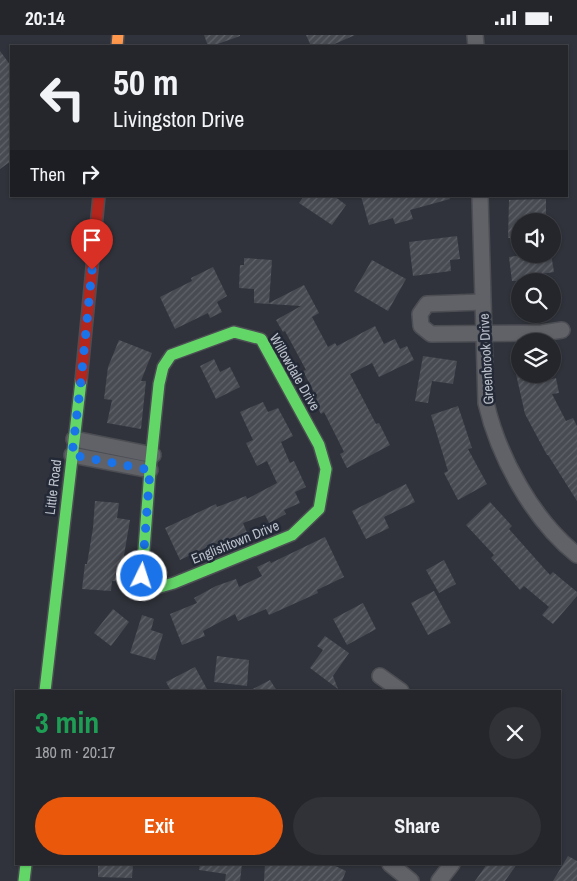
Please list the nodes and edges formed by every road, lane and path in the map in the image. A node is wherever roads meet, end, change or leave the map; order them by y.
1 (99, 197) edge
2 (480, 197) edge
3 (482, 302) junction
4 (562, 330) dead end
5 (484, 334) junction
6 (74, 439) junction
7 (72, 455) junction
8 (153, 455) junction
9 (150, 470) junction
10 (319, 509) joint
11 (577, 555) edge
12 (380, 676) dead end
13 (45, 690) edge
14 (400, 690) edge
15 (26, 865) edge
16 (391, 865) edge
17 (451, 865) edge
18 (24, 881) edge
19 (411, 881) edge
20 (439, 881) edge

1 - 6 street, Little Road
2 - 3 street, Greenbrook Drive
3 - 5 street, Greenbrook Drive
3 - 5 street
4 - 5 street
5 - 11 street, Greenbrook Drive
6 - 7 street, Little Road
6 - 8 street
7 - 9 street
7 - 13 street, Little Road
8 - 9 street
8 - 10 street, Willowdale Drive
9 - 10 street, Englishtown Drive
12 - 14 street
15 - 18 street
16 - 19 street
17 - 20 street

